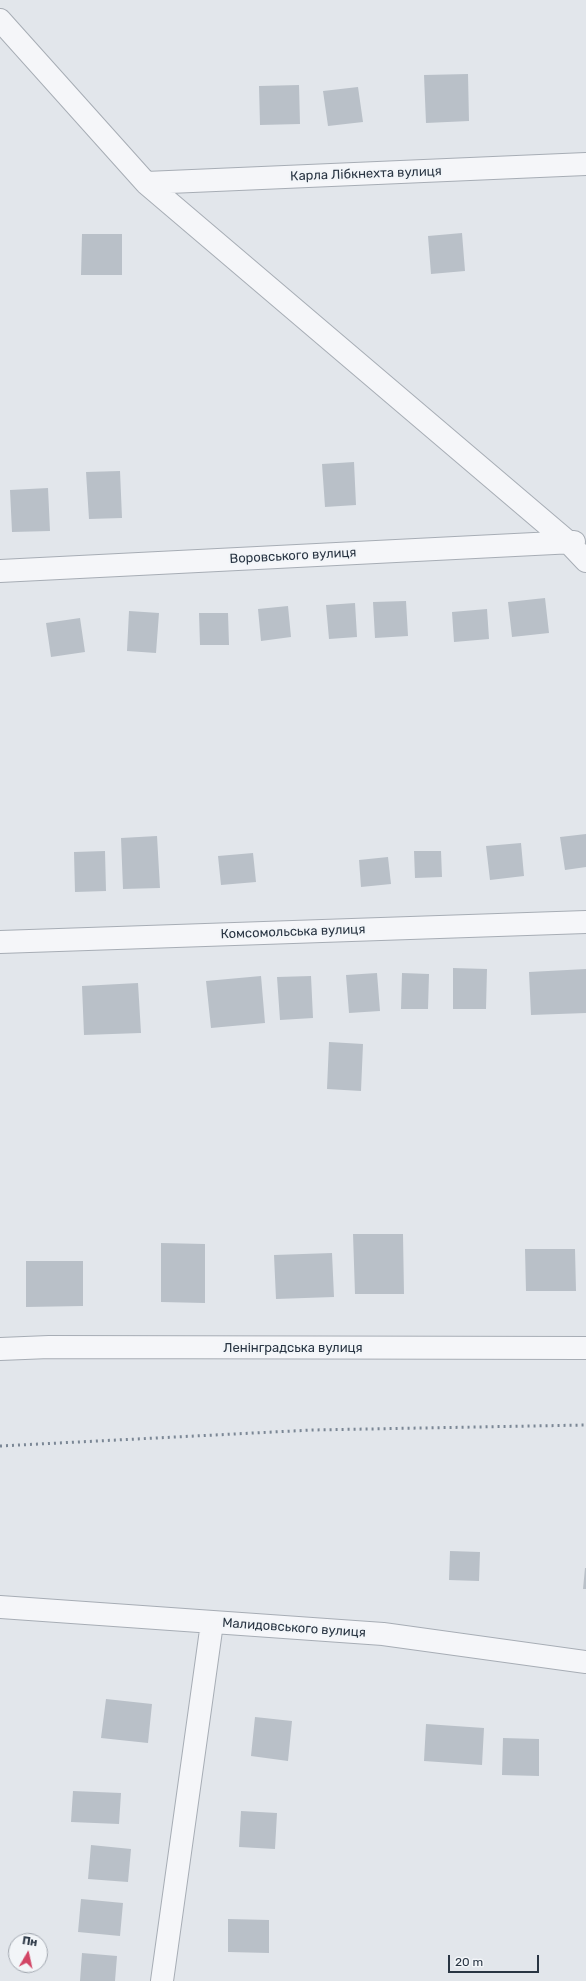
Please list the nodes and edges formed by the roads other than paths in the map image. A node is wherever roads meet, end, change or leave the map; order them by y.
1 (0, 20) edge
2 (586, 164) edge
3 (146, 183) junction
4 (577, 542) edge
5 (586, 561) edge
6 (0, 571) edge
7 (586, 922) edge
8 (0, 942) edge
9 (586, 1348) edge
10 (0, 1349) edge
11 (0, 1607) edge
12 (212, 1623) junction
13 (586, 1662) edge
14 (162, 1981) edge

1 - 3 street
2 - 3 street, Карла Лібкнехта вулиця
3 - 4 street
4 - 5 street
4 - 6 street, Воровського вулиця
7 - 8 street, Комсомольська вулиця
9 - 10 street, Ленінградська вулиця
11 - 12 street, Малидовського вулиця
12 - 13 street, Малидовського вулиця
12 - 14 street

